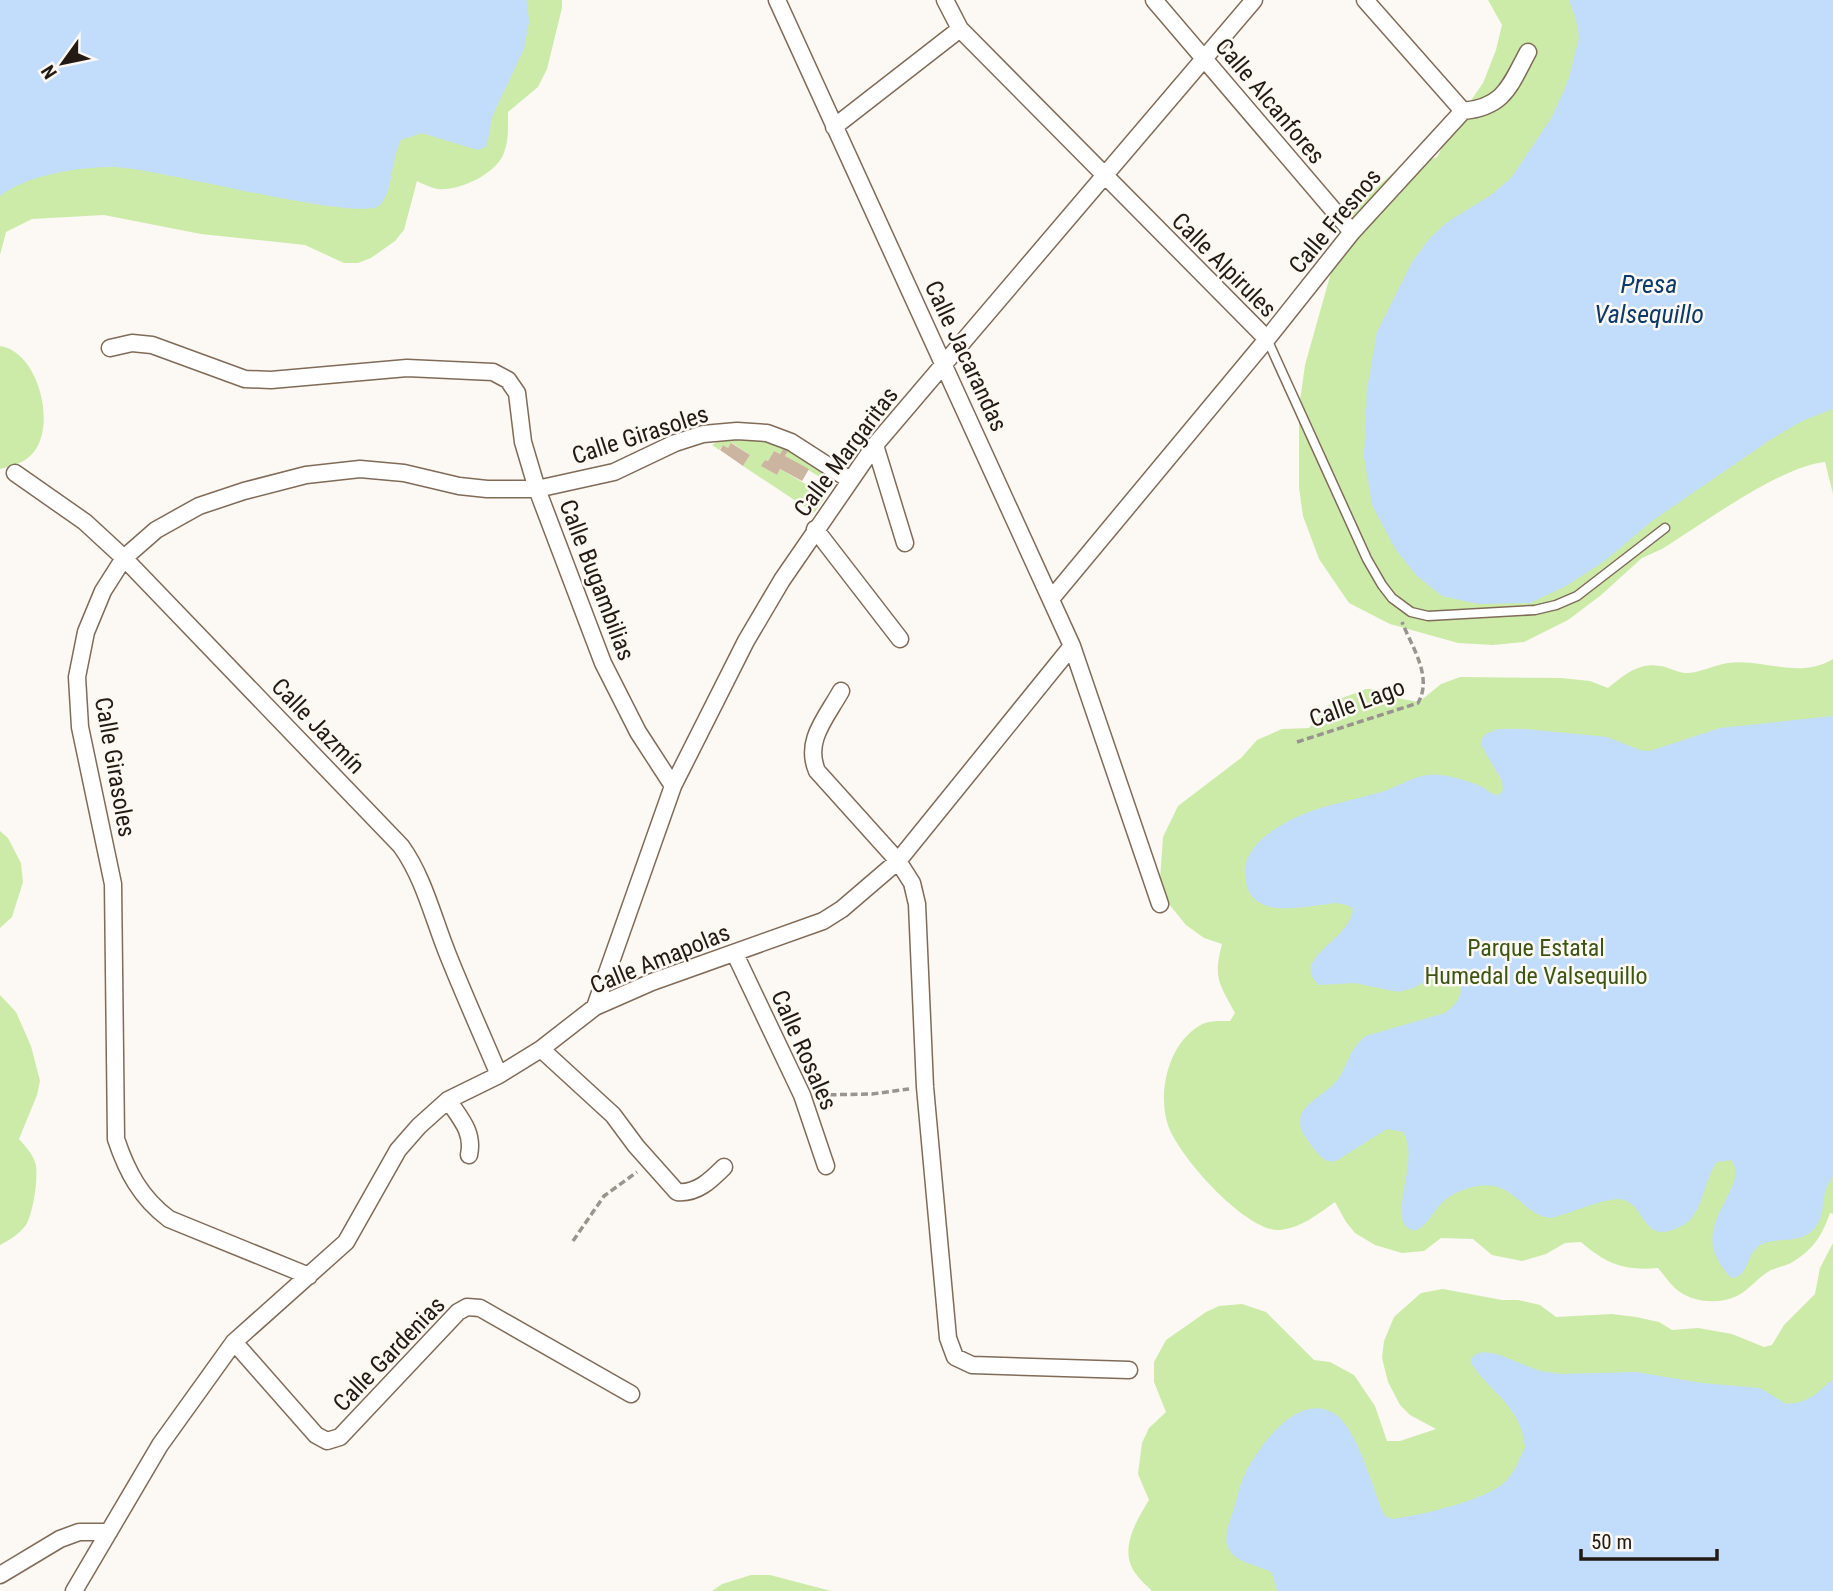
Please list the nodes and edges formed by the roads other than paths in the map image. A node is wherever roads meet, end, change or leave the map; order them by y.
1 (778, 0) edge
2 (944, 0) edge
3 (1154, 0) edge
4 (1254, 0) edge
5 (1365, 0) edge
6 (960, 29) junction
7 (1528, 52) dead end
8 (1204, 58) junction
9 (1464, 111) junction
10 (834, 127) junction
11 (1104, 175) junction
12 (1352, 232) junction
13 (1266, 339) junction
14 (110, 348) dead end
15 (945, 364) junction
16 (875, 445) junction
17 (15, 473) dead end
18 (850, 480) junction
19 (537, 489) junction
20 (1665, 528) dead end
21 (815, 529) junction
22 (905, 543) dead end
23 (124, 558) junction
24 (1051, 599) junction
25 (900, 639) dead end
26 (1072, 646) junction
27 (841, 691) dead end
28 (673, 786) junction
29 (898, 861) junction
30 (1160, 904) dead end
31 (735, 954) junction
32 (595, 1007) junction
33 (541, 1049) junction
34 (499, 1075) junction
35 (448, 1100) junction
36 (469, 1155) dead end
37 (826, 1166) dead end
38 (724, 1167) dead end
39 (309, 1276) junction
40 (234, 1342) junction
41 (1129, 1370) dead end
42 (631, 1394) dead end
43 (108, 1532) junction
44 (0, 1575) edge
45 (74, 1591) edge

1 - 10 street, Calle Jacarandas
2 - 6 street, Calle Alpirules
3 - 8 street, Calle Alcanfores
4 - 8 street, Calle Margaritas
5 - 9 street
6 - 10 street
6 - 11 street, Calle Alpirules
7 - 9 street
8 - 11 street, Calle Margaritas
8 - 12 street, Calle Alcanfores
9 - 12 street, Calle Fresnos
10 - 15 street, Calle Jacarandas
11 - 13 street, Calle Alpirules
11 - 15 street, Calle Margaritas
12 - 13 street, Calle Fresnos
13 - 20 lane, Calle Alpirules
13 - 24 street, Calle Fresnos
14 - 19 street, Calle Bugambilias
15 - 16 street, Calle Margaritas
15 - 24 street, Calle Jacarandas
16 - 18 street, Calle Margaritas
16 - 22 street
17 - 23 street, Calle Jazmín
18 - 19 street, Calle Girasoles
18 - 21 street, Calle Margaritas
19 - 23 street, Calle Girasoles
19 - 28 street, Calle Bugambilias
21 - 25 street
21 - 28 street, Calle Margaritas
23 - 34 street, Calle Jazmín
23 - 39 street, Calle Girasoles
24 - 26 street, Calle Jacarandas
26 - 29 street, Calle Amapolas
26 - 30 street, Calle Jacarandas
27 - 29 street
28 - 32 street, Calle Margaritas
29 - 31 street, Calle Amapolas
29 - 41 street
31 - 32 street, Calle Amapolas
31 - 37 street, Calle Rosales
32 - 33 street, Calle Amapolas
33 - 34 street, Calle Amapolas
33 - 38 street
34 - 35 street, Calle Amapolas
35 - 36 street
35 - 39 street, Calle Amapolas
39 - 40 street, Calle Amapolas
40 - 42 street, Calle Gardenias
40 - 43 street, Calle Amapolas
43 - 44 street
43 - 45 street, Calle Amapolas

